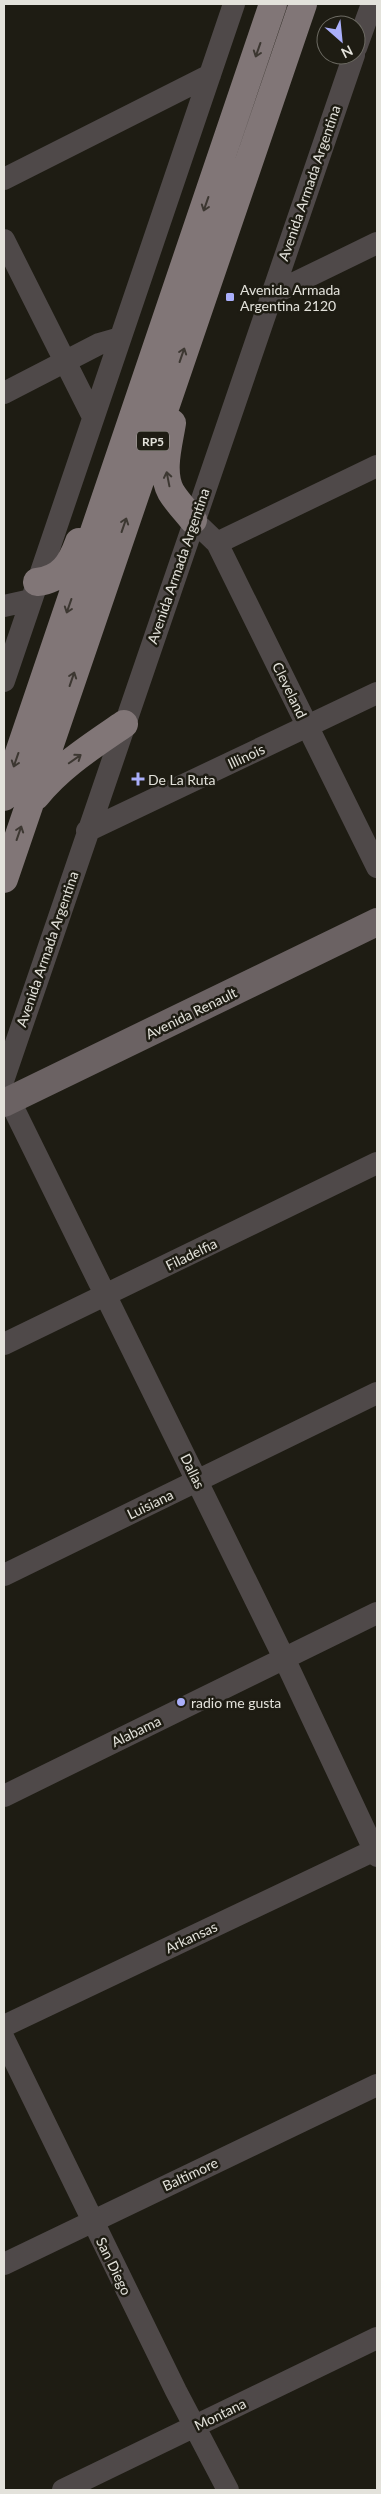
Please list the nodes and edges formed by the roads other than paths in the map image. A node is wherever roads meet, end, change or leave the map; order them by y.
1 (234, 4) edge
2 (273, 4) edge
3 (303, 4) edge
4 (319, 4) edge
5 (372, 4) edge
6 (366, 20) edge
7 (350, 65) edge
8 (210, 75) junction
9 (265, 110) junction
10 (4, 179) edge
11 (4, 240) edge
12 (377, 243) edge
13 (270, 295) junction
14 (120, 338) junction
15 (65, 362) junction
16 (173, 381) junction
17 (4, 393) edge
18 (93, 417) junction
19 (133, 420) junction
20 (377, 466) edge
21 (194, 520) junction
22 (218, 542) junction
23 (34, 591) junction
24 (4, 606) edge
25 (4, 681) edge
26 (377, 693) edge
27 (124, 724) junction
28 (309, 726) junction
29 (16, 801) edge
30 (87, 831) junction
31 (377, 867) edge
32 (4, 879) edge
33 (377, 922) edge
34 (5, 1093) edge
35 (377, 1163) edge
36 (106, 1295) junction
37 (4, 1344) edge
38 (377, 1393) edge
39 (198, 1481) junction
40 (4, 1575) edge
41 (377, 1613) edge
42 (284, 1658) junction
43 (4, 1796) edge
44 (376, 1852) edge
45 (4, 2026) edge
46 (4, 2039) edge
47 (377, 2085) edge
48 (92, 2221) junction
49 (4, 2264) edge
50 (377, 2338) edge
51 (195, 2426) junction
52 (63, 2490) edge
53 (228, 2490) edge

1 - 8 street
2 -> 19 main road, RP5
3 - 9 main road, RP5
4 - 9 main road
5 - 6 street
7 - 13 street, Avenida Armada Argentina
8 - 10 street
8 - 14 street
16 -> 9 main road, RP5
11 - 15 street
12 - 13 street
13 - 21 street, Avenida Armada Argentina
14 - 15 street
14 - 18 street
15 - 17 street
15 - 18 street
21 -> 16 main road
29 -> 16 main road, RP5
18 - 23 street
19 - 23 main road
19 -> 29 main road, RP5
20 - 22 street
21 - 22 street, Cleveland
21 - 27 street, Avenida Armada Argentina
22 - 28 street, Cleveland
23 - 24 street
23 - 25 street
26 - 28 street, Illinois
29 -> 27 main road
27 - 30 street, Avenida Armada Argentina
28 - 30 street, Illinois
28 - 31 street, Cleveland
32 -> 29 main road, RP5
30 - 34 street, Avenida Armada Argentina
33 - 34 street, Avenida Renault
34 - 36 street, Dallas
35 - 36 street, Filadelfia
36 - 37 street, Filadelfia
36 - 39 street, Dallas
38 - 39 street, Luisiana
39 - 40 street, Luisiana
39 - 42 street, Dallas
41 - 42 street, Alabama
42 - 43 street, Alabama
42 - 44 street, Dallas
44 - 45 street, Arkansas
46 - 48 street, San Diego
47 - 48 street, Baltimore
48 - 49 street, Baltimore
48 - 51 street, San Diego
50 - 51 street, Montana
51 - 52 street, Montana
51 - 53 street, San Diego

